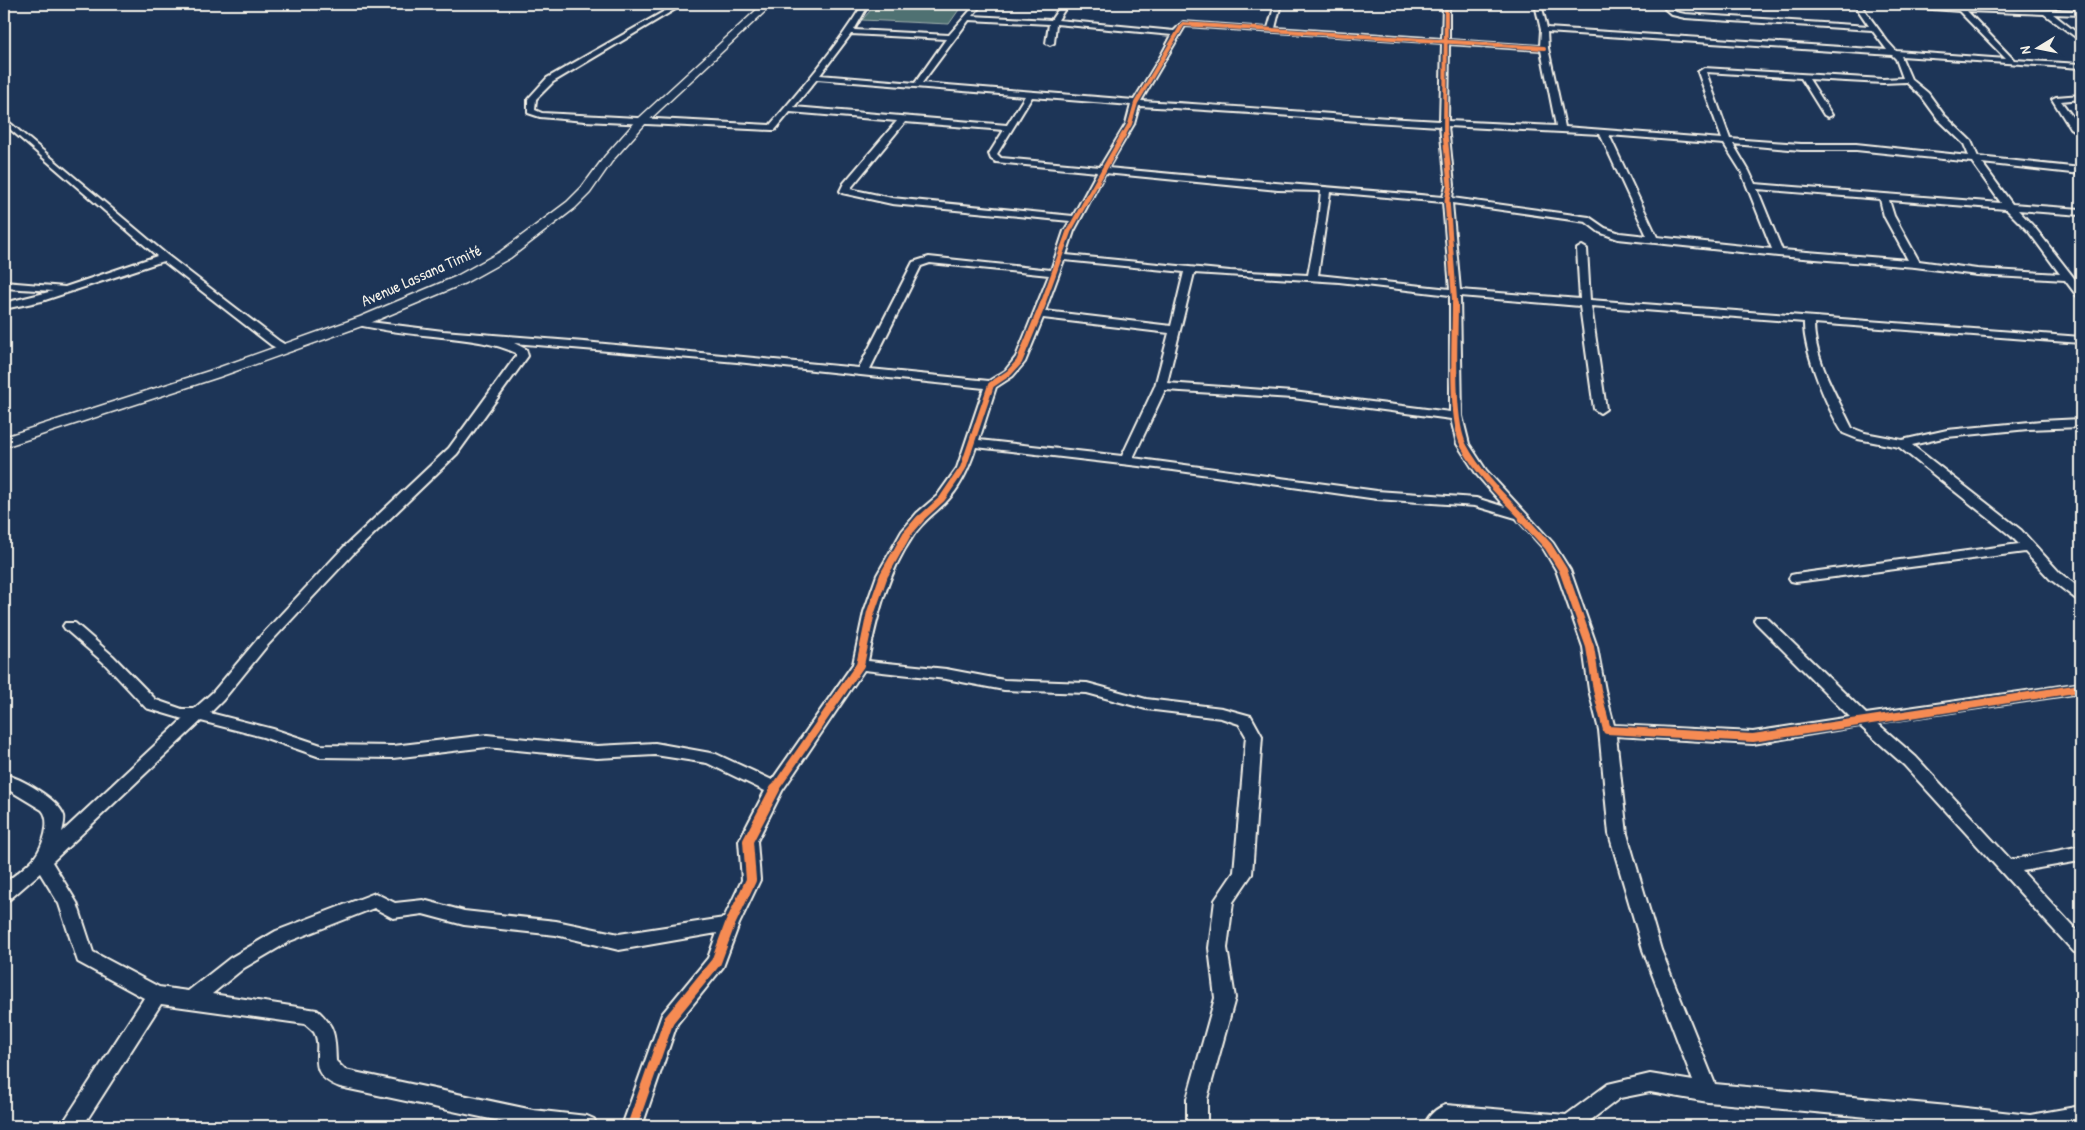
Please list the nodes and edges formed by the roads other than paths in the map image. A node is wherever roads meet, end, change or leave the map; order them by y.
1 (681, 4) edge
2 (768, 4) edge
3 (866, 4) edge
4 (979, 4) edge
5 (1042, 4) edge
6 (1278, 4) edge
7 (1446, 4) edge
8 (1538, 4) edge
9 (1668, 4) edge
10 (1857, 4) edge
11 (1892, 4) edge
12 (1064, 5) edge
13 (1961, 9) junction
14 (2045, 12) junction
15 (2081, 13) edge
16 (966, 18) junction
17 (1053, 22) junction
18 (1873, 28) junction
19 (1271, 30) junction
20 (1544, 30) junction
21 (849, 32) junction
22 (1176, 33) junction
23 (951, 37) junction
24 (2081, 39) edge
25 (1444, 41) junction
26 (1050, 43) dead end
27 (1544, 48) junction
28 (1896, 54) junction
29 (2012, 62) junction
30 (2081, 66) edge
31 (1804, 76) junction
32 (815, 77) junction
33 (1908, 80) junction
34 (916, 85) junction
35 (1030, 94) junction
36 (2081, 97) edge
37 (1136, 103) junction
38 (786, 109) junction
39 (1828, 115) dead end
40 (903, 119) junction
41 (4, 120) edge
42 (642, 121) junction
43 (1444, 125) junction
44 (1009, 128) junction
45 (1561, 129) junction
46 (1603, 132) junction
47 (2081, 133) edge
48 (1727, 142) junction
49 (1976, 161) junction
50 (1102, 169) junction
51 (2081, 171) edge
52 (1751, 186) junction
53 (1326, 189) junction
54 (1884, 197) junction
55 (1447, 200) junction
56 (2009, 207) junction
57 (2081, 212) edge
58 (1076, 219) junction
59 (1653, 238) junction
60 (1582, 249) dead end
61 (1778, 252) junction
62 (1061, 257) junction
63 (164, 258) junction
64 (1915, 264) junction
65 (1190, 270) junction
66 (1055, 273) junction
67 (2068, 277) junction
68 (1312, 278) junction
69 (4, 285) edge
70 (72, 288) junction
71 (1455, 293) junction
72 (2081, 294) edge
73 (1585, 302) junction
74 (4, 306) edge
75 (1040, 314) junction
76 (1809, 320) junction
77 (358, 322) junction
78 (1174, 330) junction
79 (485, 339) junction
80 (2081, 340) edge
81 (286, 348) junction
82 (863, 371) junction
83 (991, 385) junction
84 (1161, 386) junction
85 (1600, 409) dead end
86 (1456, 416) junction
87 (2081, 423) edge
88 (4, 442) edge
89 (973, 443) junction
90 (1903, 444) junction
91 (1126, 460) junction
92 (1522, 516) junction
93 (2029, 547) junction
94 (1796, 578) dead end
95 (2081, 596) edge
96 (1761, 620) dead end
97 (70, 626) dead end
98 (860, 665) junction
99 (2081, 688) edge
100 (199, 715) junction
101 (1863, 720) junction
102 (1607, 730) junction
103 (4, 780) edge
104 (774, 788) junction
105 (2081, 854) edge
106 (42, 861) junction
107 (2009, 867) junction
108 (4, 894) edge
109 (730, 924) junction
110 (2081, 947) edge
111 (156, 995) junction
112 (192, 999) junction
113 (1708, 1093) junction
114 (2081, 1115) edge
115 (2036, 1125) edge
116 (71, 1126) edge
117 (587, 1126) edge
118 (632, 1126) edge
119 (1197, 1126) edge
120 (1434, 1126) edge

1 - 42 street
2 - 42 street, Avenue Lassana Timité
3 - 21 street
4 - 16 street
5 - 12 street
6 - 19 street
7 - 25 street
8 - 20 street
9 - 18 street
10 - 18 street
11 - 13 street
12 - 17 street
13 - 14 street
13 - 29 street
14 - 15 street
14 - 24 street
16 - 17 street
16 - 23 street
17 - 22 street
17 - 26 street
18 - 28 street
19 - 22 street
19 - 25 street
20 - 27 street
20 - 28 street
21 - 23 street
21 - 32 street
22 - 37 street
23 - 34 street
25 - 27 street
25 - 43 street
27 - 45 street
28 - 29 street
28 - 33 street
29 - 30 street
31 - 33 street
31 - 39 street
31 - 48 street
32 - 34 street
32 - 38 street
33 - 49 street
34 - 35 street
35 - 37 street
35 - 44 street
36 - 47 street
37 - 43 street
37 - 50 street
38 - 40 street
38 - 42 street
40 - 44 street
40 - 58 street
41 - 63 street
42 - 77 street, Avenue Lassana Timité
43 - 45 street
43 - 55 street
44 - 50 street
45 - 46 street
46 - 48 street
46 - 59 street
48 - 49 street
48 - 52 street
49 - 51 street
49 - 56 street
50 - 53 street
50 - 58 street
52 - 54 street
52 - 61 street
53 - 55 street
53 - 68 street
54 - 56 street
54 - 64 street
55 - 59 street
55 - 71 street
56 - 57 street
56 - 67 street
58 - 62 street
59 - 61 street
60 - 73 street
61 - 64 street
62 - 65 street
62 - 66 street
63 - 70 street
63 - 81 street
64 - 67 street
65 - 68 street
65 - 78 street
66 - 75 street
66 - 82 street
67 - 72 street
68 - 71 street
69 - 70 street
70 - 74 street
71 - 73 street
71 - 86 street
73 - 76 street
73 - 85 street
75 - 78 street
75 - 83 street
76 - 80 street
76 - 90 street
77 - 79 street
77 - 81 street, Avenue Lassana Timité
78 - 84 street
79 - 82 street
79 - 100 street
81 - 88 street, Avenue Lassana Timité
82 - 83 street
83 - 89 street
84 - 86 street
84 - 91 street
86 - 92 street
87 - 90 street
89 - 91 street
89 - 98 street
90 - 93 street
91 - 92 street
92 - 102 street
93 - 94 street
93 - 95 street
96 - 101 street
97 - 100 street
98 - 104 street
98 - 119 street
99 - 101 street
100 - 104 street
100 - 106 street
101 - 102 street
101 - 107 street
102 - 113 street
103 - 106 street
104 - 109 street
105 - 107 street
106 - 108 street
106 - 111 street
107 - 110 street
109 - 112 street
109 - 118 street
111 - 112 street
111 - 116 street
112 - 117 street
113 - 115 street
113 - 120 street
114 - 115 street

